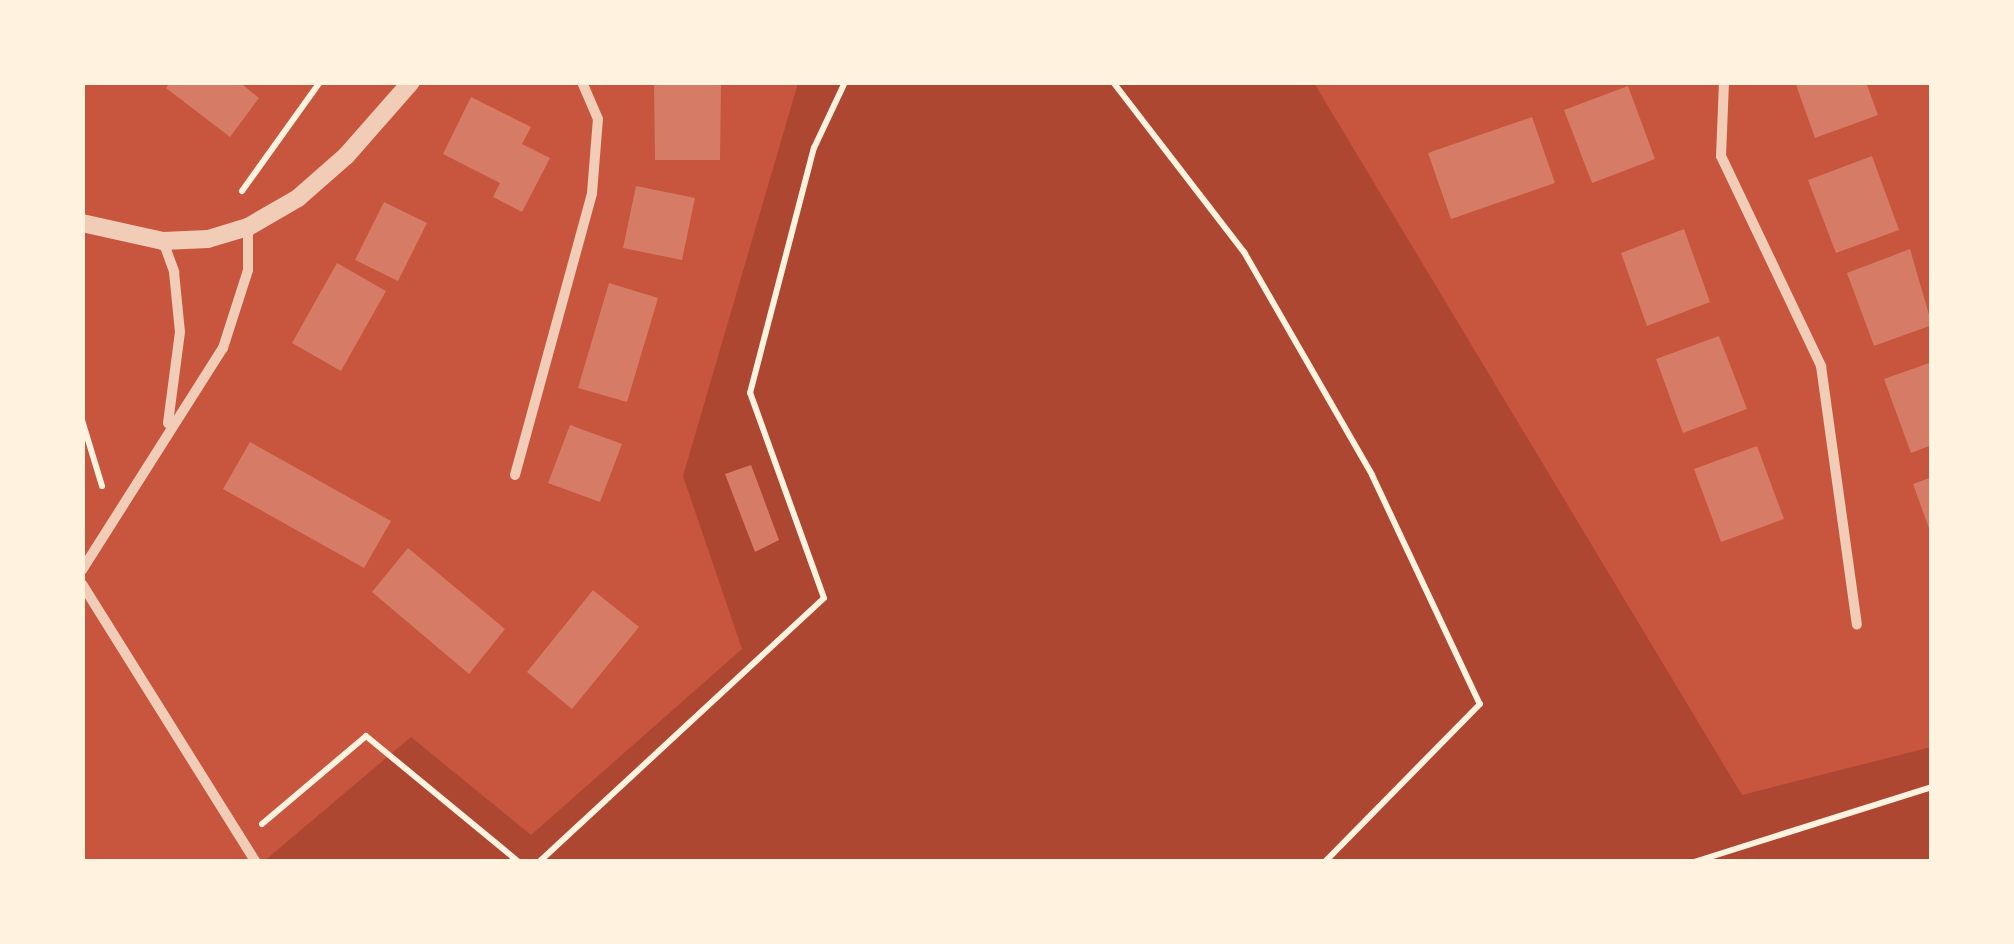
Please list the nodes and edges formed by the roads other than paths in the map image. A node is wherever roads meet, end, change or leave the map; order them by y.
1 (411, 82) edge
2 (582, 82) edge
3 (1724, 82) edge
4 (82, 223) edge
5 (248, 227) junction
6 (163, 241) junction
7 (168, 429) junction
8 (515, 475) dead end
9 (82, 570) edge
10 (82, 584) edge
11 (1858, 624) dead end
12 (256, 862) edge

1 - 5 street
2 - 8 street
3 - 11 street
4 - 6 street
5 - 6 street
5 - 7 street
6 - 7 street
7 - 9 street
10 - 12 street

